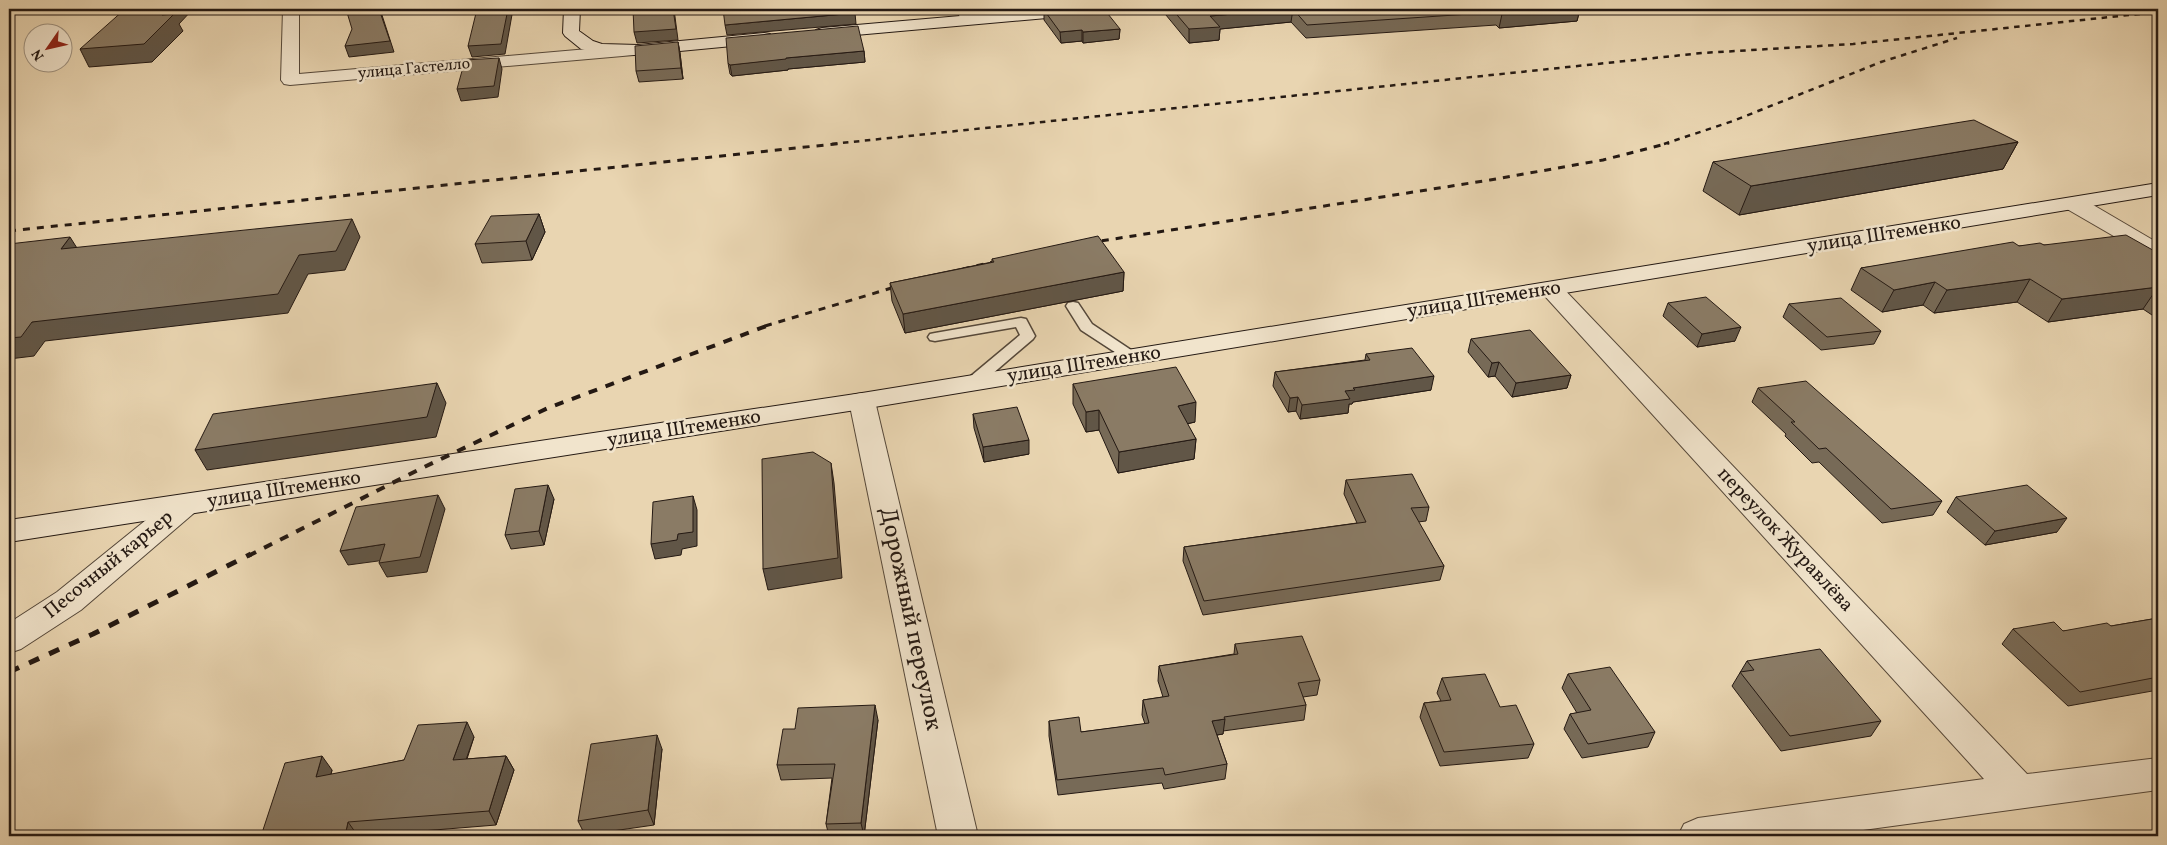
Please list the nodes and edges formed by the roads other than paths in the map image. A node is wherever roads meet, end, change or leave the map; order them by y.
1 (291, 9) edge
2 (572, 9) edge
3 (1092, 9) edge
4 (967, 14) edge
5 (804, 35) edge
6 (784, 36) edge
7 (638, 50) junction
8 (2158, 189) edge
9 (2075, 204) junction
10 (2158, 252) edge
11 (1551, 289) junction
12 (1073, 306) dead end
13 (935, 337) dead end
14 (1132, 357) junction
15 (971, 384) junction
16 (862, 401) junction
17 (183, 506) junction
18 (9, 532) edge
19 (9, 640) edge
20 (2158, 774) edge
21 (2019, 791) junction
22 (958, 836) edge
23 (1698, 836) edge

1 - 7 main road, улица Гастелло
2 - 7 main road
3 - 4 main road
4 - 5 main road
6 - 7 main road
8 - 9 main road, улица Штеменко
9 - 10 main road
9 - 11 main road, улица Штеменко
11 - 14 main road, улица Штеменко
11 - 21 main road, переулок Журавлёва
12 - 14 lane
13 - 15 lane
14 - 15 main road, улица Штеменко
15 - 16 main road, улица Штеменко
16 - 17 main road, улица Штеменко
16 - 22 main road, Дорожный переулок
17 - 18 main road, улица Штеменко
17 - 19 main road, Песочный карьер
20 - 21 main road
21 - 23 main road

